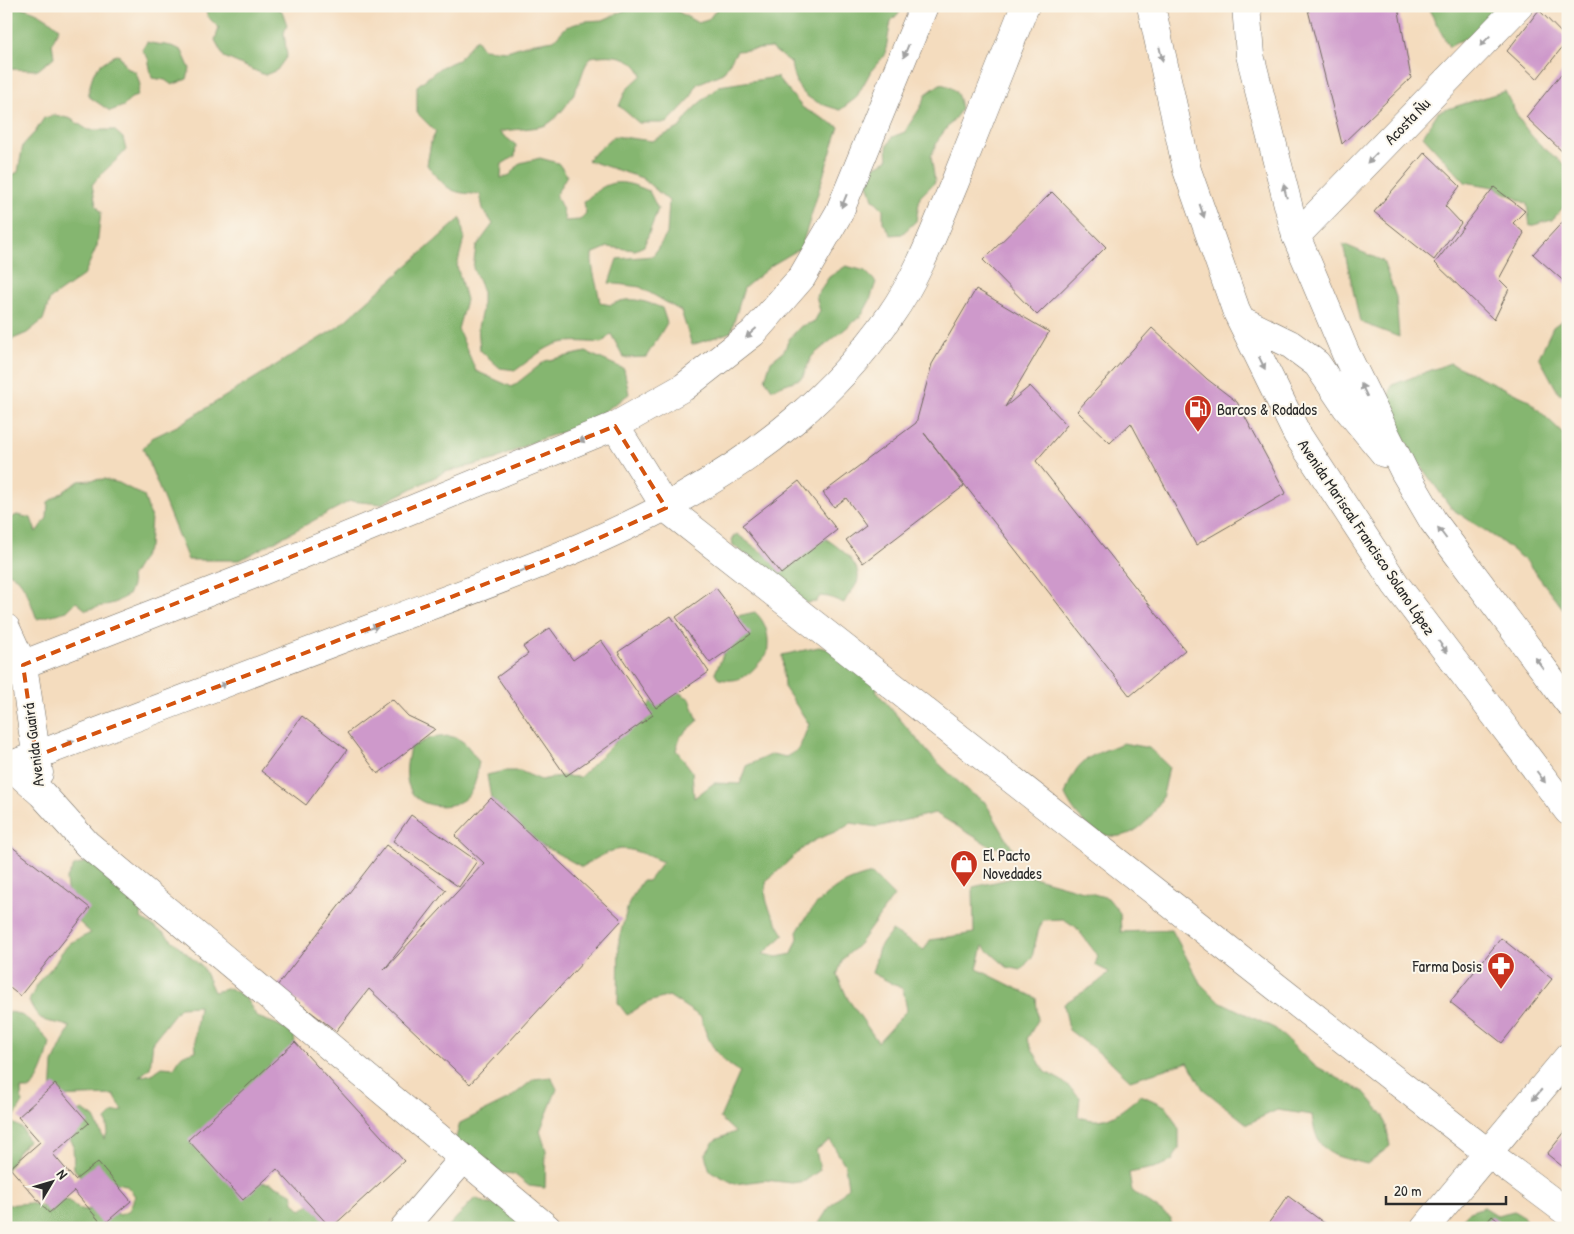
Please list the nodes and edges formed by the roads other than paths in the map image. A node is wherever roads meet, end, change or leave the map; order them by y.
1 (924, 6) edge
2 (1025, 6) edge
3 (1151, 6) edge
4 (1246, 6) edge
5 (1519, 6) edge
6 (1296, 236) junction
7 (1241, 320) junction
8 (615, 426) junction
9 (1404, 473) junction
10 (666, 508) junction
11 (6, 628) edge
12 (14, 668) edge
13 (1568, 702) edge
14 (36, 756) junction
15 (7, 765) edge
16 (42, 794) junction
17 (1568, 811) edge
18 (1568, 1057) edge
19 (1488, 1153) junction
20 (463, 1159) junction
21 (1568, 1212) edge
22 (404, 1228) edge
23 (547, 1228) edge
24 (1425, 1228) edge

1 -> 8 street
2 - 10 street
3 -> 7 street, Avenida Mariscal Francisco Solano López
6 -> 4 street
5 -> 6 street, Acosta Ñu
9 -> 6 street
7 - 9 street
7 -> 17 street, Avenida Mariscal Francisco Solano López
8 - 10 street
8 -> 12 street
13 -> 9 street
14 -> 10 street
10 - 19 street
11 - 12 street, Avenida Guairá
12 - 14 street, Avenida Guairá
14 - 15 street
14 - 16 street, Avenida Guairá
15 - 16 street, Avenida Guairá
16 - 20 street
18 -> 19 street
19 - 21 street
19 - 24 street
20 - 22 street
20 - 23 street

